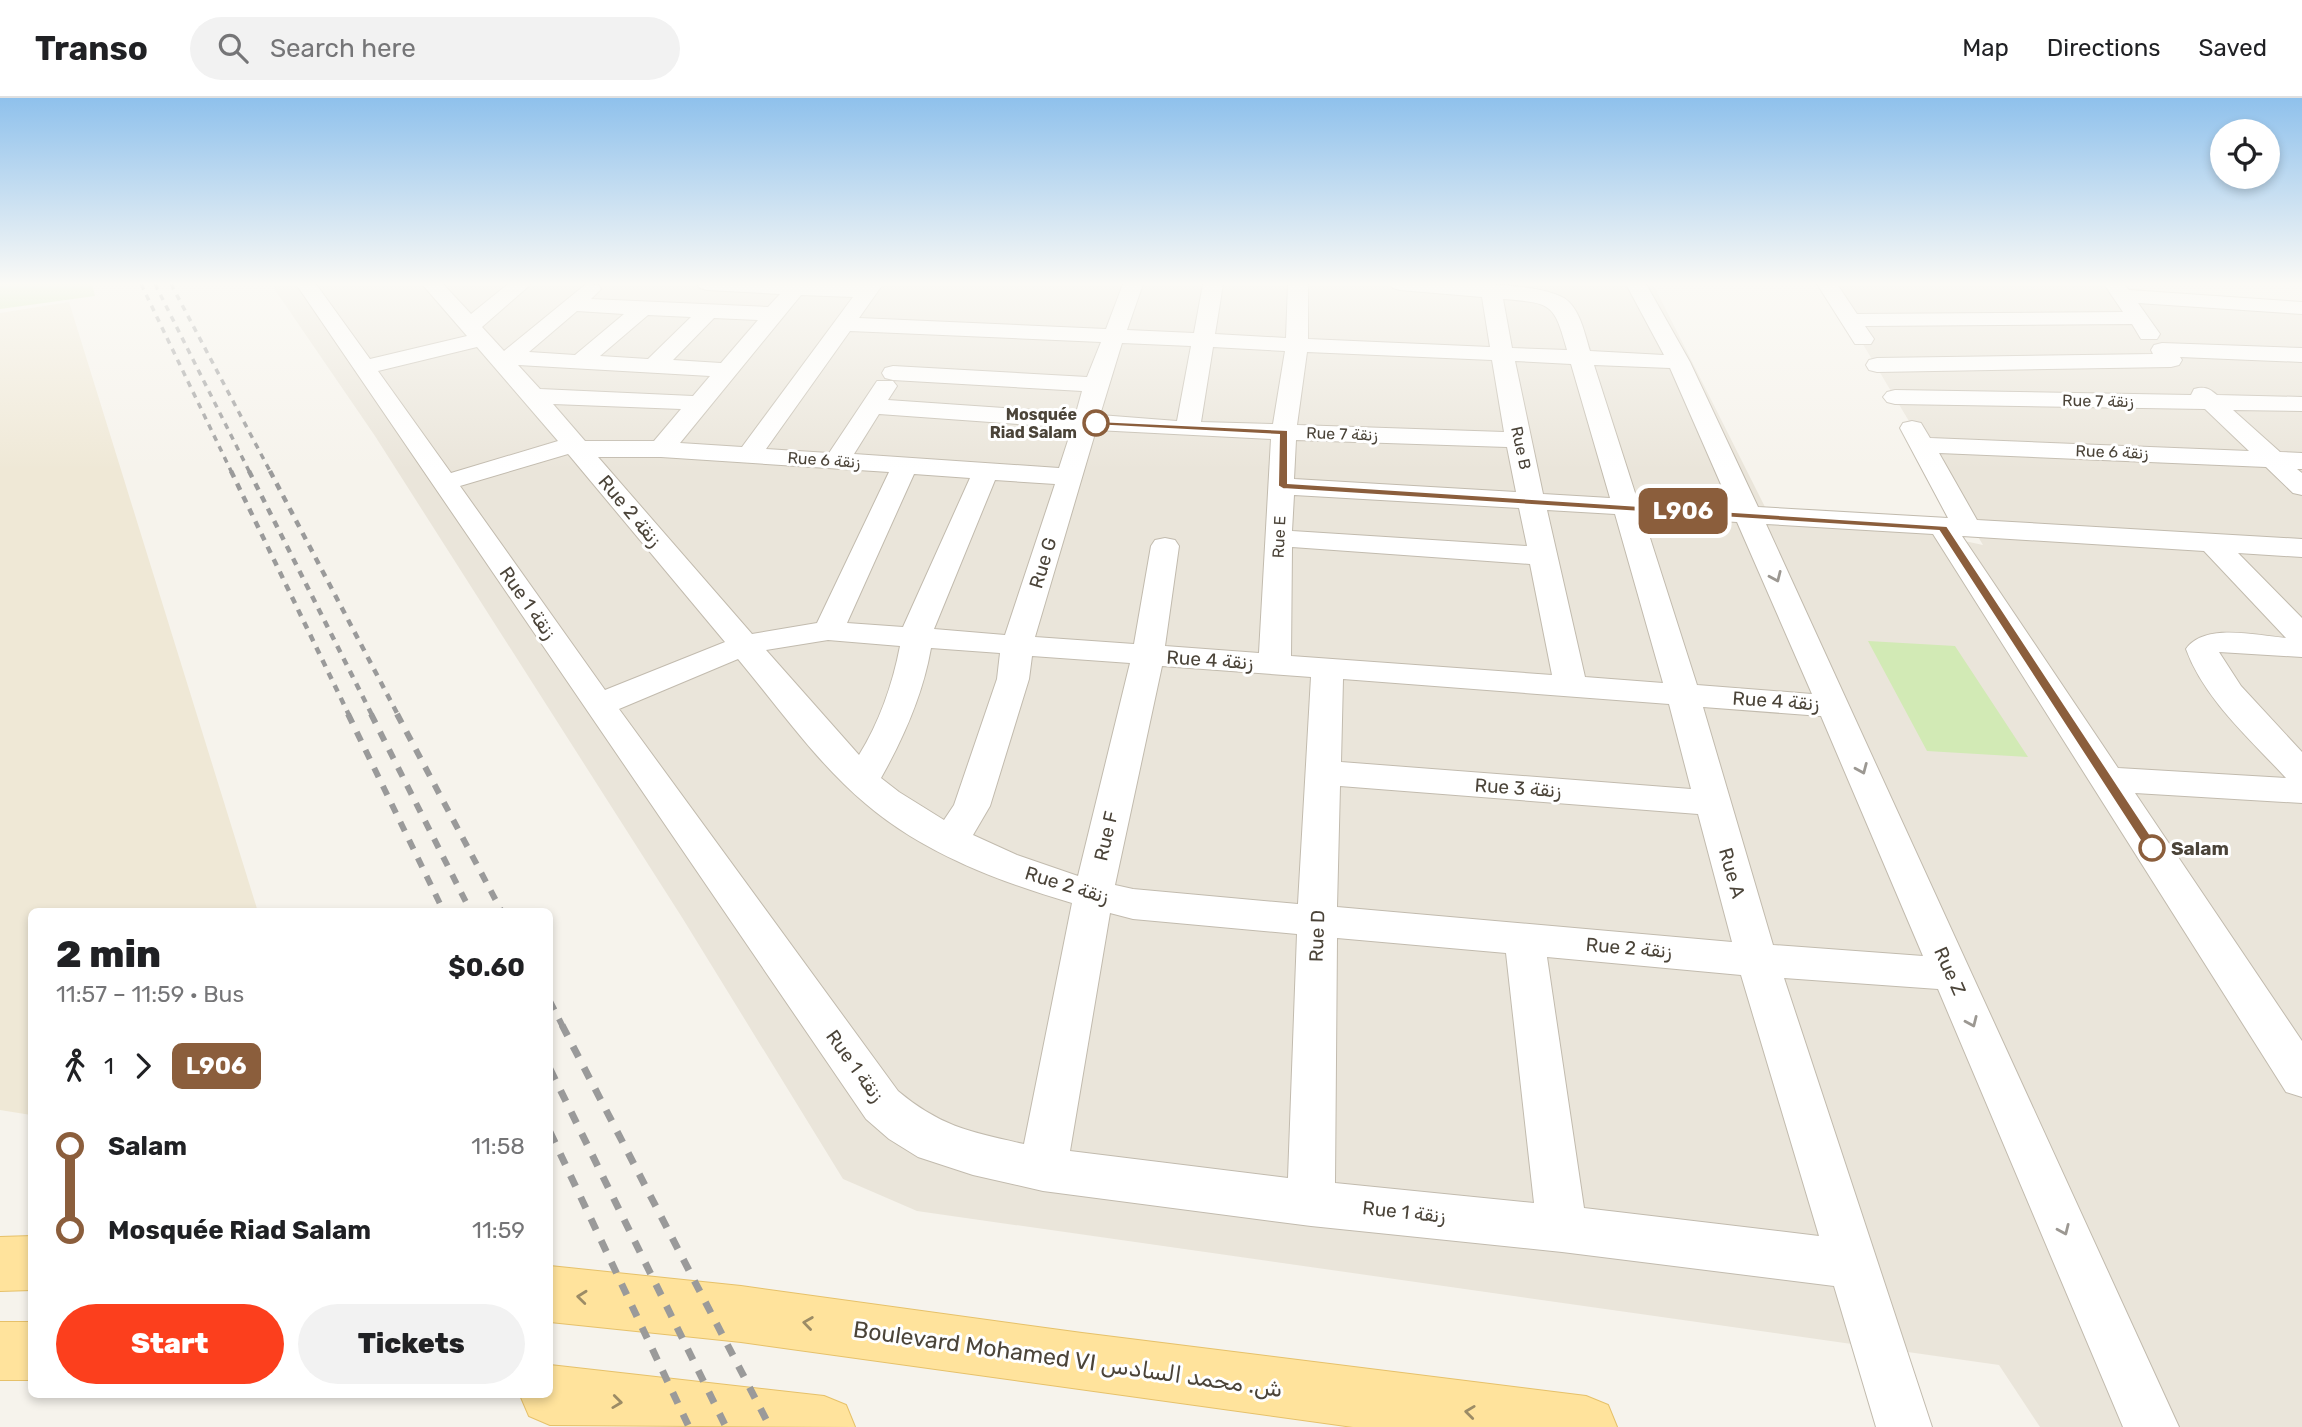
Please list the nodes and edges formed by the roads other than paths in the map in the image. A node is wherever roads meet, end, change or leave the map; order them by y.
1 (351, 346) edge
2 (434, 346) edge
3 (491, 346) edge
4 (522, 346) edge
5 (599, 346) edge
6 (674, 346) edge
7 (747, 346) edge
8 (827, 346) edge
9 (911, 346) edge
10 (978, 346) edge
11 (1033, 346) edge
12 (1110, 346) edge
13 (1203, 346) edge
14 (1297, 346) edge
15 (1318, 346) edge
16 (1501, 346) edge
17 (1577, 346) edge
18 (1670, 346) edge
19 (1866, 346) edge
20 (2159, 346) edge
21 (1503, 355) junction
22 (2166, 355) junction
23 (2302, 355) edge
24 (505, 359) junction
25 (1581, 359) junction
26 (580, 362) junction
27 (1679, 362) junction
28 (655, 365) junction
29 (1877, 365) junction
30 (366, 367) junction
31 (727, 369) junction
32 (893, 373) junction
33 (963, 377) junction
34 (1016, 380) junction
35 (1096, 385) junction
36 (533, 396) junction
37 (1895, 397) junction
38 (700, 403) junction
39 (2209, 403) junction
40 (2302, 404) edge
41 (872, 406) junction
42 (1086, 423) junction
43 (1188, 429) junction
44 (1284, 432) junction
45 (1518, 440) junction
46 (1923, 445) junction
47 (576, 447) junction
48 (661, 449) junction
49 (748, 455) junction
50 (2269, 458) junction
51 (2302, 461) edge
52 (836, 462) junction
53 (905, 466) junction
54 (986, 471) junction
55 (1070, 477) junction
56 (444, 483) junction
57 (1283, 486) junction
58 (2302, 487) edge
59 (1533, 503) junction
60 (1624, 507) junction
61 (1748, 515) junction
62 (1955, 528) junction
63 (1278, 538) junction
64 (2213, 543) junction
65 (1165, 546) dead end
66 (2302, 548) edge
67 (1544, 556) junction
68 (828, 631) junction
69 (2302, 636) edge
70 (915, 637) junction
71 (745, 646) junction
72 (1017, 646) junction
73 (2302, 648) edge
74 (1148, 655) junction
75 (1275, 665) junction
76 (1327, 668) junction
77 (1571, 687) junction
78 (1683, 694) junction
79 (599, 705) junction
80 (1835, 706) junction
81 (1324, 773) junction
82 (2302, 773) edge
83 (2107, 779) junction
84 (862, 780) junction
85 (2302, 791) edge
86 (1712, 803) junction
87 (951, 840) junction
88 (1093, 895) junction
89 (1317, 921) junction
90 (1524, 938) junction
91 (1758, 960) junction
92 (1951, 974) junction
93 (2302, 1078) edge
94 (1043, 1169) junction
95 (1311, 1203) junction
96 (1562, 1229) junction
97 (28, 1263) edge
98 (0, 1264) edge
99 (1853, 1264) junction
100 (553, 1294) edge
101 (0, 1351) edge
102 (28, 1351) edge
103 (553, 1395) edge
104 (824, 1427) edge
105 (1587, 1427) edge
106 (1904, 1427) edge
107 (2151, 1427) edge

1 - 30 street, Rue 1 زنقة
2 - 30 street
3 - 24 street, Rue 2 زنقة
4 - 24 street
5 - 26 street
6 - 28 street
7 - 31 street
8 - 49 street
9 - 32 street
10 - 33 street
11 - 34 street
12 - 35 street, Rue G
13 - 43 street
14 - 44 street, Rue E
15 - 21 street
16 - 21 street, Rue B
17 - 25 street, Rue A
18 - 27 street, Rue Z
19 - 29 street
20 - 22 street
21 - 25 street
21 - 45 street, Rue B
22 - 23 street
22 - 29 street
22 - 39 street
24 - 26 street
24 - 36 street, Rue 2 زنقة
25 - 27 street
25 - 60 street, Rue A
26 - 28 street
27 - 61 street, Rue Z
28 - 31 street
29 - 37 street
30 - 56 street, Rue 1 زنقة
31 - 38 street
32 - 33 street
32 - 41 street
33 - 34 street
34 - 35 street
35 - 42 street, Rue G
36 - 38 street
36 - 47 street, Rue 2 زنقة
37 - 39 street, Rue 7 زنقة
37 - 46 street
38 - 48 street
39 - 40 street, Rue 7 زنقة
39 - 50 street
41 - 42 street, Rue 7 زنقة
41 - 52 street
42 - 43 street, Rue 7 زنقة
42 - 55 street, Rue G
43 - 44 street, Rue 7 زنقة
44 - 45 street, Rue 7 زنقة
44 - 57 street, Rue E
45 - 59 street, Rue B
46 - 50 street, Rue 6 زنقة
46 - 62 street
47 - 48 street, Rue 6 زنقة
47 - 56 street, Rue 6 زنقة
47 - 71 street, Rue 2 زنقة
48 - 49 street, Rue 6 زنقة
49 - 52 street, Rue 6 زنقة
50 - 51 street, Rue 6 زنقة
50 - 58 street
52 - 53 street, Rue 6 زنقة
53 - 54 street, Rue 6 زنقة
53 - 68 street
54 - 55 street, Rue 6 زنقة
54 - 70 street
55 - 72 street, Rue G
56 - 79 street, Rue 1 زنقة
57 - 59 street
57 - 63 street, Rue E
59 - 60 street
59 - 67 street, Rue B
60 - 61 street
60 - 78 street, Rue A
61 - 62 street
61 -> 80 street, Rue Z
62 - 64 street
62 - 83 street
63 - 67 street
63 - 75 street, Rue E
64 - 66 street
64 - 69 street
65 - 74 street, Rue F
67 - 77 street, Rue B
68 - 70 street, Rue 4 زنقة
68 - 71 street, Rue 4 زنقة
70 - 72 street, Rue 4 زنقة
70 - 84 street
71 - 79 street, Rue 4 زنقة
71 - 84 street, Rue 2 زنقة
72 - 74 street, Rue 4 زنقة
72 - 87 street, Rue G
73 - 82 street
74 - 75 street, Rue 4 زنقة
74 - 88 street, Rue F
75 - 76 street, Rue 4 زنقة
76 - 77 street, Rue 4 زنقة
76 - 81 street, Rue D
77 - 78 street, Rue 4 زنقة
78 - 80 street, Rue 4 زنقة
78 - 86 street, Rue A
79 - 94 street, Rue 1 زنقة
80 -> 92 street, Rue Z
81 - 86 street, Rue 3 زنقة
81 - 89 street, Rue D
83 - 85 street
83 - 93 street
84 - 87 street, Rue 2 زنقة
86 - 91 street, Rue A
87 - 88 street, Rue 2 زنقة
88 - 89 street, Rue 2 زنقة
88 - 94 street, Rue F
89 - 90 street, Rue 2 زنقة
89 - 95 street, Rue D
90 - 91 street, Rue 2 زنقة
90 - 96 street
91 - 92 street, Rue 2 زنقة
91 - 99 street, Rue A
92 -> 107 street, Rue Z
94 - 95 street, Rue 1 زنقة
95 - 96 street, Rue 1 زنقة
96 - 99 street, Rue 1 زنقة
97 - 98 main road
99 - 106 street, Rue A
105 -> 100 main road, Boulevard Mohamed VI ش. محمد السادس
101 - 102 main road
103 -> 104 main road

